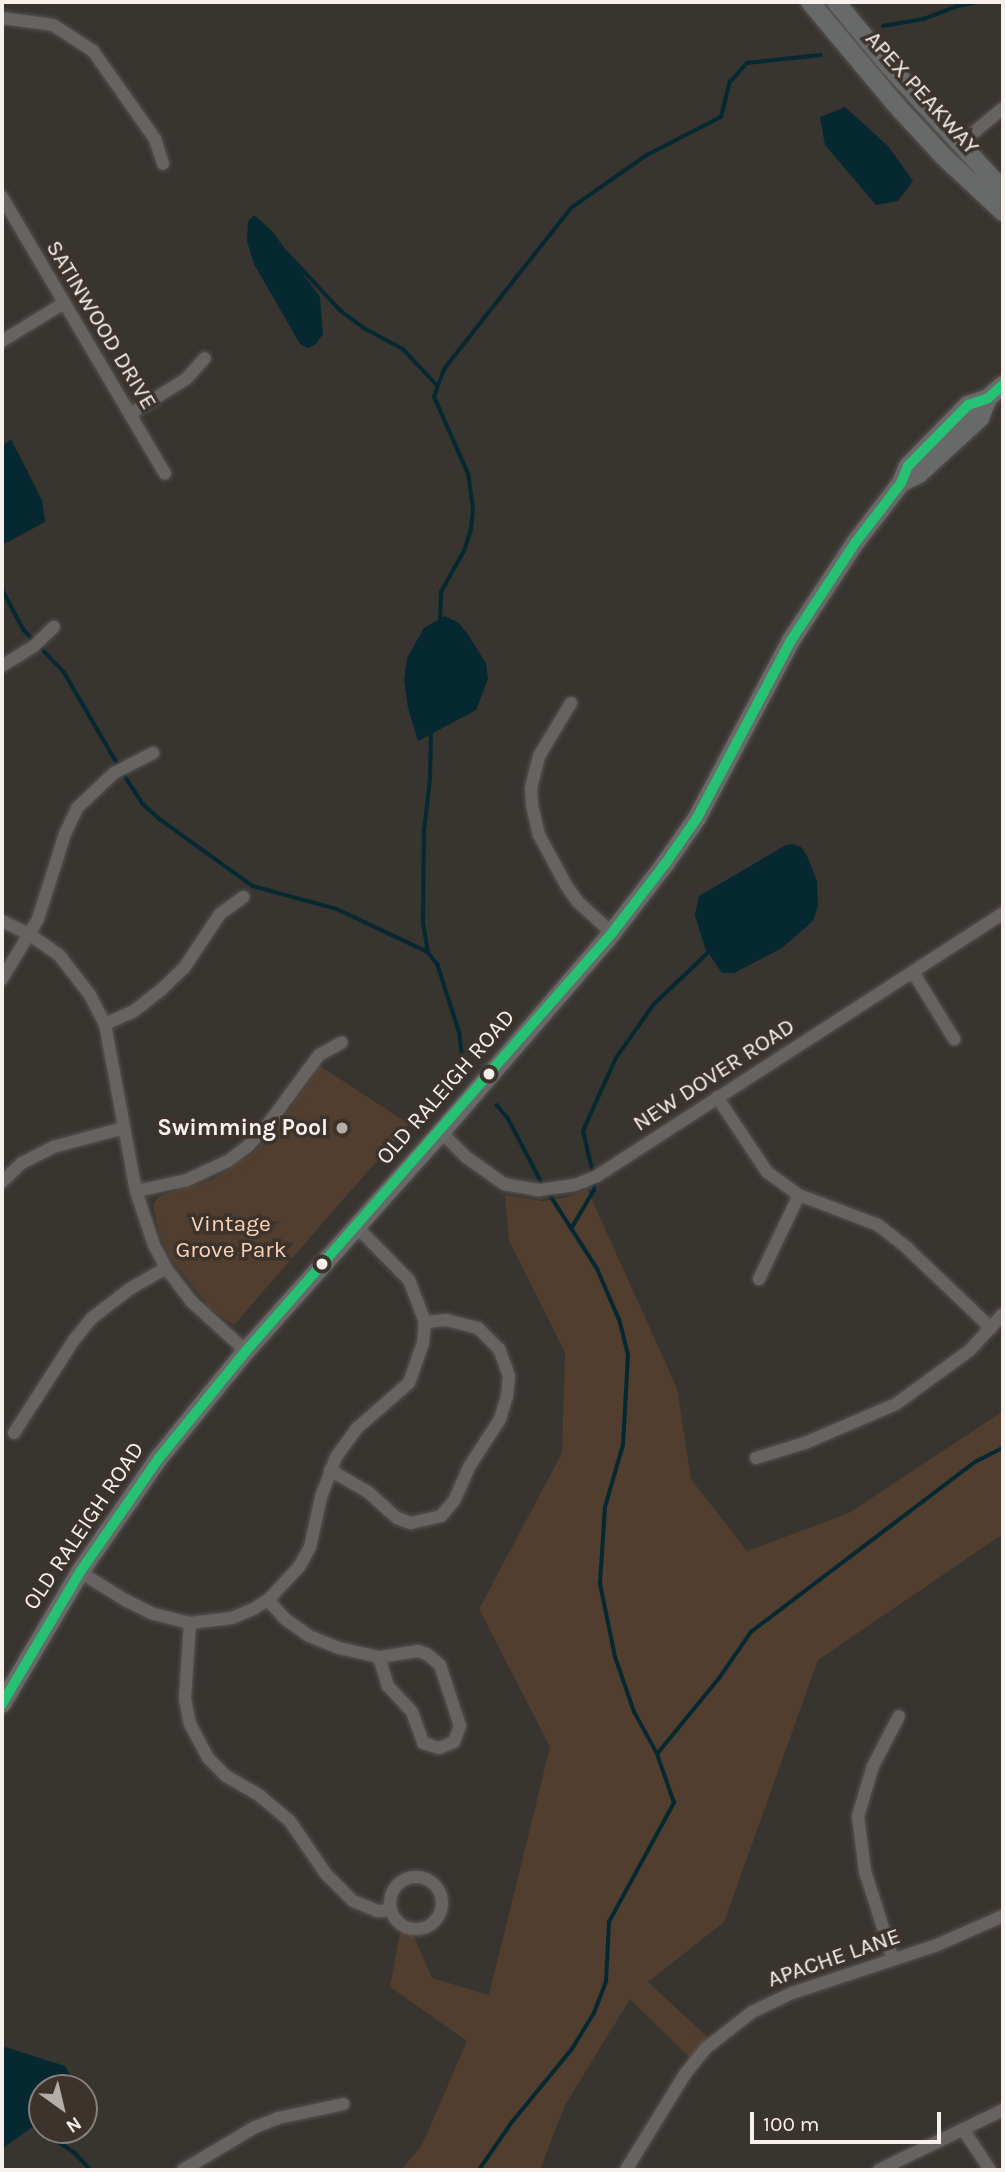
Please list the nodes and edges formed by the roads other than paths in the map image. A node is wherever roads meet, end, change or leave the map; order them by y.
1 (810, 2) edge
2 (836, 2) edge
3 (2, 18) edge
4 (1003, 108) edge
5 (960, 144) junction
6 (163, 164) dead end
7 (1003, 190) edge
8 (2, 197) edge
9 (1003, 212) edge
10 (64, 303) junction
11 (2, 341) edge
12 (205, 358) dead end
13 (1003, 385) edge
14 (130, 414) junction
15 (165, 474) dead end
16 (54, 627) dead end
17 (2, 666) edge
18 (571, 703) dead end
19 (153, 752) dead end
20 (243, 897) dead end
21 (1003, 913) edge
22 (2, 921) edge
23 (612, 933) junction
24 (29, 934) junction
25 (913, 972) junction
26 (2, 979) edge
27 (104, 1024) junction
28 (954, 1039) dead end
29 (342, 1042) dead end
30 (717, 1097) junction
31 (124, 1128) junction
32 (441, 1132) junction
33 (2, 1182) edge
34 (136, 1191) junction
35 (799, 1195) junction
36 (357, 1227) junction
37 (166, 1268) junction
38 (760, 1279) dead end
39 (1003, 1314) edge
40 (425, 1322) junction
41 (991, 1328) junction
42 (246, 1352) junction
43 (14, 1433) dead end
44 (756, 1458) dead end
45 (330, 1470) junction
46 (80, 1572) junction
47 (268, 1600) junction
48 (190, 1623) junction
49 (379, 1657) junction
50 (2, 1704) edge
51 (898, 1716) dead end
52 (391, 1910) junction
53 (1003, 1916) edge
54 (894, 1959) junction
55 (344, 2104) dead end
56 (1003, 2110) edge
57 (963, 2129) junction
58 (197, 2166) edge
59 (183, 2170) edge
60 (626, 2170) edge
61 (879, 2170) edge
62 (990, 2170) edge

1 - 9 main road, APEX PEAKWAY
2 - 5 main road, APEX PEAKWAY
3 - 6 street
4 - 5 street
5 - 7 main road, APEX PEAKWAY
8 - 10 street, SATINWOOD DRIVE
10 - 11 street
10 - 14 street, SATINWOOD DRIVE
12 - 14 street
13 - 23 main road, OLD RALEIGH ROAD
14 - 15 street, SATINWOOD DRIVE
16 - 17 street
18 - 23 street
19 - 24 street
20 - 27 street
21 - 25 street, NEW DOVER ROAD
22 - 24 street
23 - 32 main road, OLD RALEIGH ROAD
24 - 26 street
24 - 27 street
25 - 28 street
25 - 30 street, NEW DOVER ROAD
27 - 31 street
29 - 34 street
30 - 32 street, NEW DOVER ROAD
30 - 35 street
31 - 33 street
31 - 34 street
32 - 36 main road, OLD RALEIGH ROAD
34 - 37 street
35 - 38 street
35 - 41 street
36 - 40 street
36 - 42 main road, OLD RALEIGH ROAD
37 - 42 street
37 - 43 street
39 - 41 street
40 - 45 street
40 - 45 street
41 - 44 street
42 - 46 main road, OLD RALEIGH ROAD
45 - 47 street
46 - 48 street
46 - 50 main road, OLD RALEIGH ROAD
47 - 48 street
47 - 49 street
48 - 52 street
49 - 49 street
51 - 54 street
52 - 52 street
53 - 54 street, APACHE LANE
54 - 60 street, APACHE LANE
55 - 58 street
56 - 57 street
57 - 61 street
57 - 62 street
58 - 59 street

